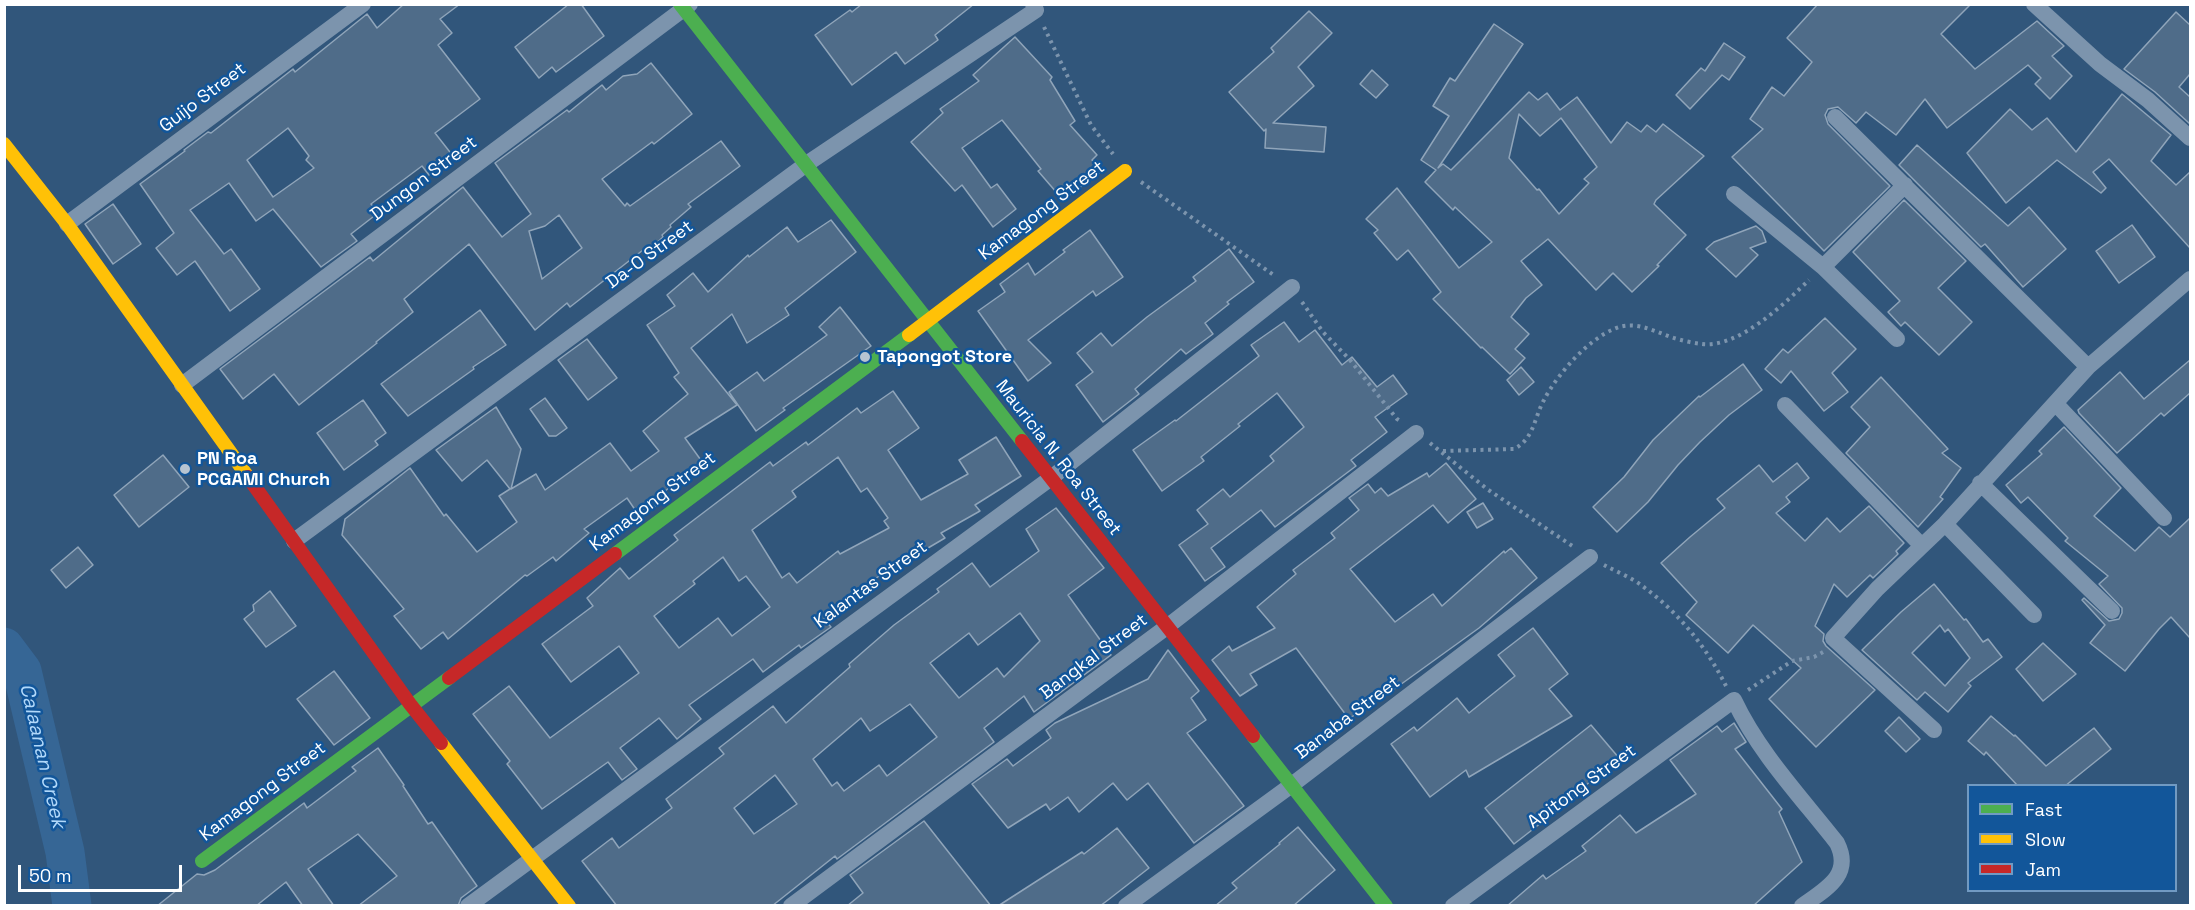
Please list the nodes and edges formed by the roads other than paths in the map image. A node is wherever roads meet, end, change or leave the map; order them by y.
1 (363, 4) edge
2 (2034, 4) edge
3 (684, 6) edge
4 (1034, 7) edge
5 (1835, 117) dead end
6 (2190, 138) edge
7 (4, 144) edge
8 (805, 165) junction
9 (1125, 171) road end
10 (1905, 185) junction
11 (1734, 194) dead end
12 (67, 224) junction
13 (1823, 267) junction
14 (2190, 279) edge
15 (1292, 287) road end
16 (927, 321) junction
17 (1897, 339) dead end
18 (2088, 367) junction
19 (182, 385) junction
20 (2056, 404) junction
21 (1785, 405) dead end
22 (1416, 433) road end
23 (1051, 478) junction
24 (1980, 483) junction
25 (2164, 518) dead end
26 (1945, 524) junction
27 (294, 541) junction
28 (1922, 546) junction
29 (1590, 557) road end
30 (2112, 611) dead end
31 (2034, 615) dead end
32 (1168, 626) junction
33 (410, 705) junction
34 (1934, 730) dead end
35 (1293, 784) junction
36 (532, 857) junction
37 (202, 861) dead end
38 (468, 906) edge
39 (569, 906) edge
40 (791, 906) edge
41 (1126, 906) edge
42 (1386, 906) edge
43 (1453, 906) edge
44 (1802, 906) edge

1 - 12 street, Guijo Street
2 - 6 street
3 - 8 street, Mauricia N. Roa Street
3 - 19 street, Dungon Street
4 - 8 street, Da-O Street
5 - 10 street
7 - 12 street
8 - 16 street, Mauricia N. Roa Street
8 - 27 street, Da-O Street
9 - 16 street, Kamagong Street
10 - 13 street
10 - 18 street
11 - 13 street
12 - 19 street
13 - 17 street
14 - 18 street
15 - 23 street, Kalantas Street
16 - 23 street, Mauricia N. Roa Street
16 - 33 street, Kamagong Street
18 - 20 street
19 - 27 street
20 - 24 street
20 - 25 street
21 - 28 street
22 - 32 street, Bangkal Street
23 - 32 street, Mauricia N. Roa Street
23 - 36 street, Kalantas Street
24 - 26 street
24 - 30 street
26 - 28 street
26 - 31 street
27 - 33 street
28 - 34 street
29 - 35 street, Banaba Street
32 - 35 street, Mauricia N. Roa Street
32 - 40 street, Bangkal Street
33 - 36 street
33 - 37 street, Kamagong Street
35 - 41 street, Banaba Street
35 - 42 street, Mauricia N. Roa Street
36 - 38 street, Kalantas Street
36 - 39 street
43 - 44 street, Apitong Street

